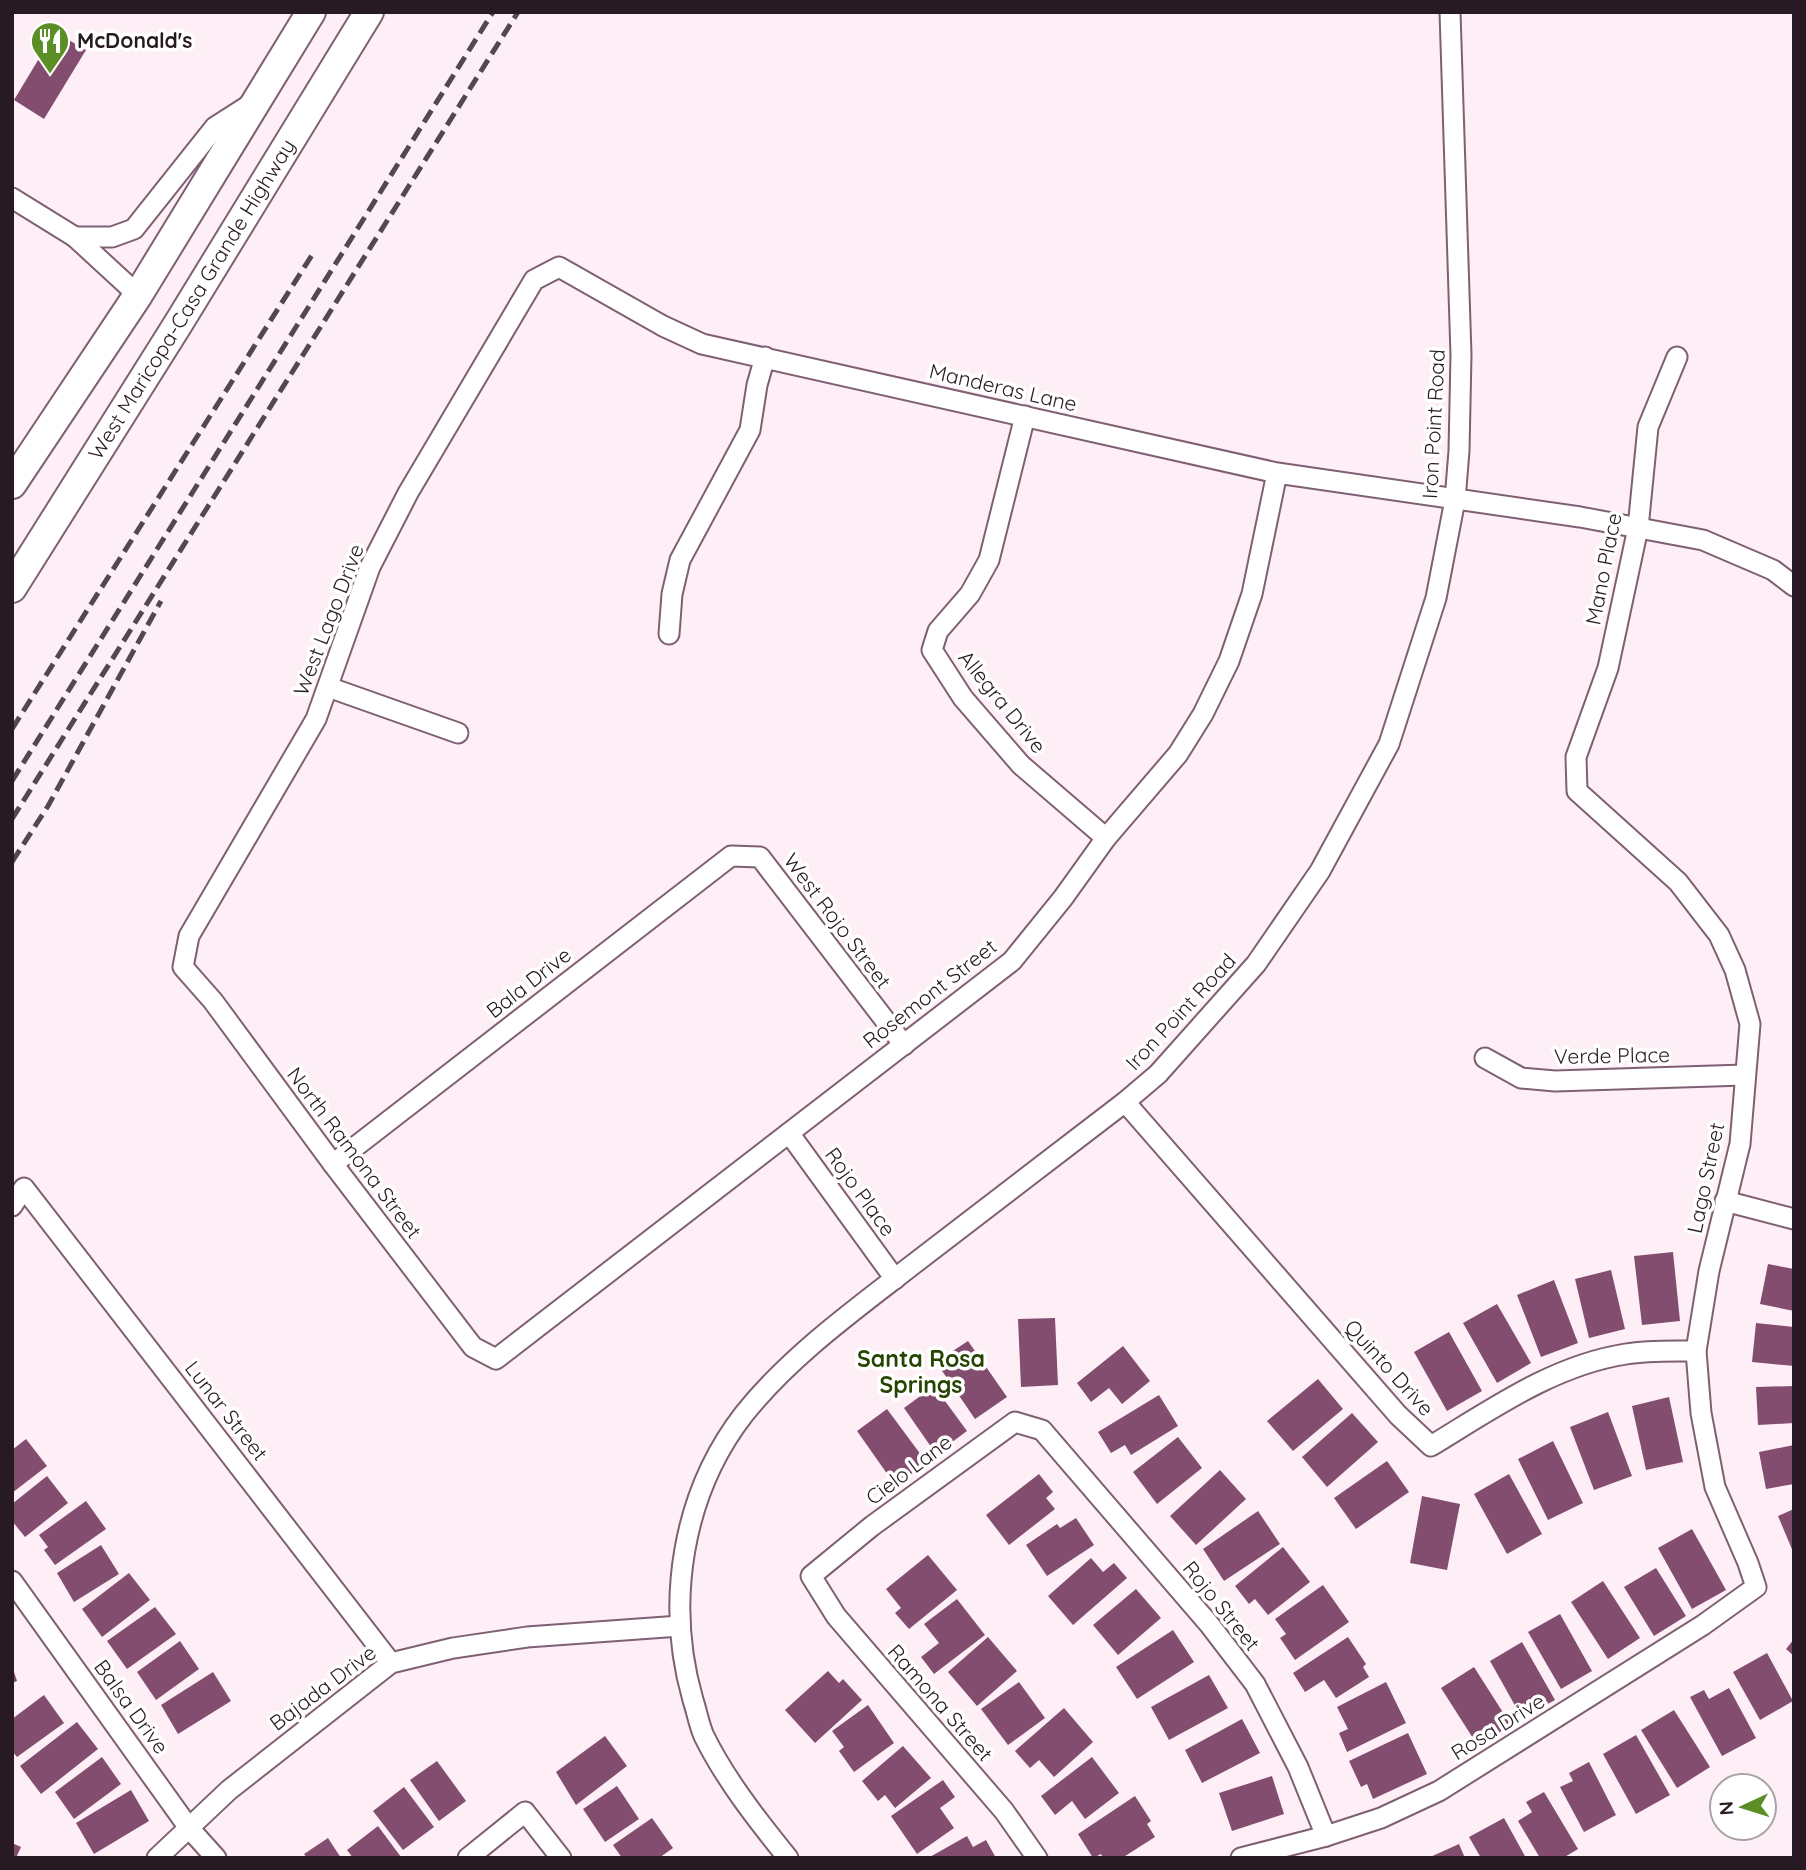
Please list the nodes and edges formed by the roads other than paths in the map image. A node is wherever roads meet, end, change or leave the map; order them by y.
1 (311, 12) edge
2 (369, 12) edge
3 (1450, 12) edge
4 (257, 100) junction
5 (12, 198) edge
6 (75, 237) junction
7 (559, 267) joint
8 (138, 295) junction
9 (765, 357) junction
10 (1677, 357) dead end
11 (1025, 416) junction
12 (1277, 473) junction
13 (12, 484) edge
14 (1455, 499) junction
15 (1638, 528) junction
16 (1794, 586) edge
17 (12, 588) edge
18 (670, 634) dead end
19 (328, 687) junction
20 (458, 733) dead end
21 (1577, 790) joint
22 (1106, 838) junction
23 (760, 857) joint
24 (183, 967) joint
25 (904, 1045) junction
26 (1485, 1058) dead end
27 (1745, 1075) junction
28 (1125, 1102) junction
29 (789, 1133) junction
30 (332, 1164) junction
31 (1725, 1201) junction
32 (12, 1206) edge
33 (1794, 1219) edge
34 (895, 1279) junction
35 (1696, 1351) junction
36 (496, 1359) joint
37 (1042, 1430) joint
38 (811, 1576) joint
39 (12, 1581) edge
40 (1756, 1587) joint
41 (680, 1626) junction
42 (391, 1663) junction
43 (189, 1828) junction
44 (1326, 1836) junction
45 (157, 1858) edge
46 (216, 1858) edge
47 (468, 1858) edge
48 (561, 1858) edge
49 (788, 1858) edge
50 (1037, 1858) edge
51 (1241, 1858) edge

1 - 4 main road
2 - 17 main road, West Maricopa-Casa Grande Highway
3 - 14 street, Iron Point Road
4 - 6 street
4 - 8 main road
5 - 6 street
6 - 8 street
7 - 9 street, Manderas Lane
7 - 19 street, West Lago Drive
8 - 13 main road
9 - 11 street, Manderas Lane
9 - 18 street
10 - 15 street, Mano Place
11 - 12 street, Manderas Lane
11 - 22 street, Allegra Drive
12 - 14 street, Manderas Lane
12 - 22 street, Rosemont Street
14 - 15 street, Manderas Lane
14 - 28 street, Iron Point Road
15 - 16 street, Manderas Lane
15 - 21 street, Mano Place
19 - 20 street
19 - 24 street, West Lago Drive
21 - 27 street, Lago Street
22 - 25 street, Rosemont Street
23 - 25 street, West Rojo Street
23 - 30 street, Bala Drive
24 - 30 street, North Ramona Street
25 - 29 street, Rosemont Street
26 - 27 street, Verde Place
27 - 31 street, Lago Street
28 - 34 street, Iron Point Road
28 - 35 street, Quinto Drive
29 - 34 street, Rojo Place
29 - 36 street, Rosemont Street
30 - 36 street, North Ramona Street
31 - 33 street
31 - 35 street, Lago Street
32 - 42 street, Lunar Street
34 - 41 street, Iron Point Road
35 - 40 street, Lago Street
37 - 38 street, Cielo Lane
37 - 44 street, Rojo Street
38 - 50 street, Ramona Street
39 - 43 street, Balsa Drive
40 - 44 street, Rosa Drive
41 - 42 street, Bajada Drive
41 - 49 street, Iron Point Road
42 - 43 street, Bajada Drive
43 - 45 street, Bajada Drive
43 - 46 street, Balsa Drive
44 - 51 street, Rosa Drive
47 - 48 street

